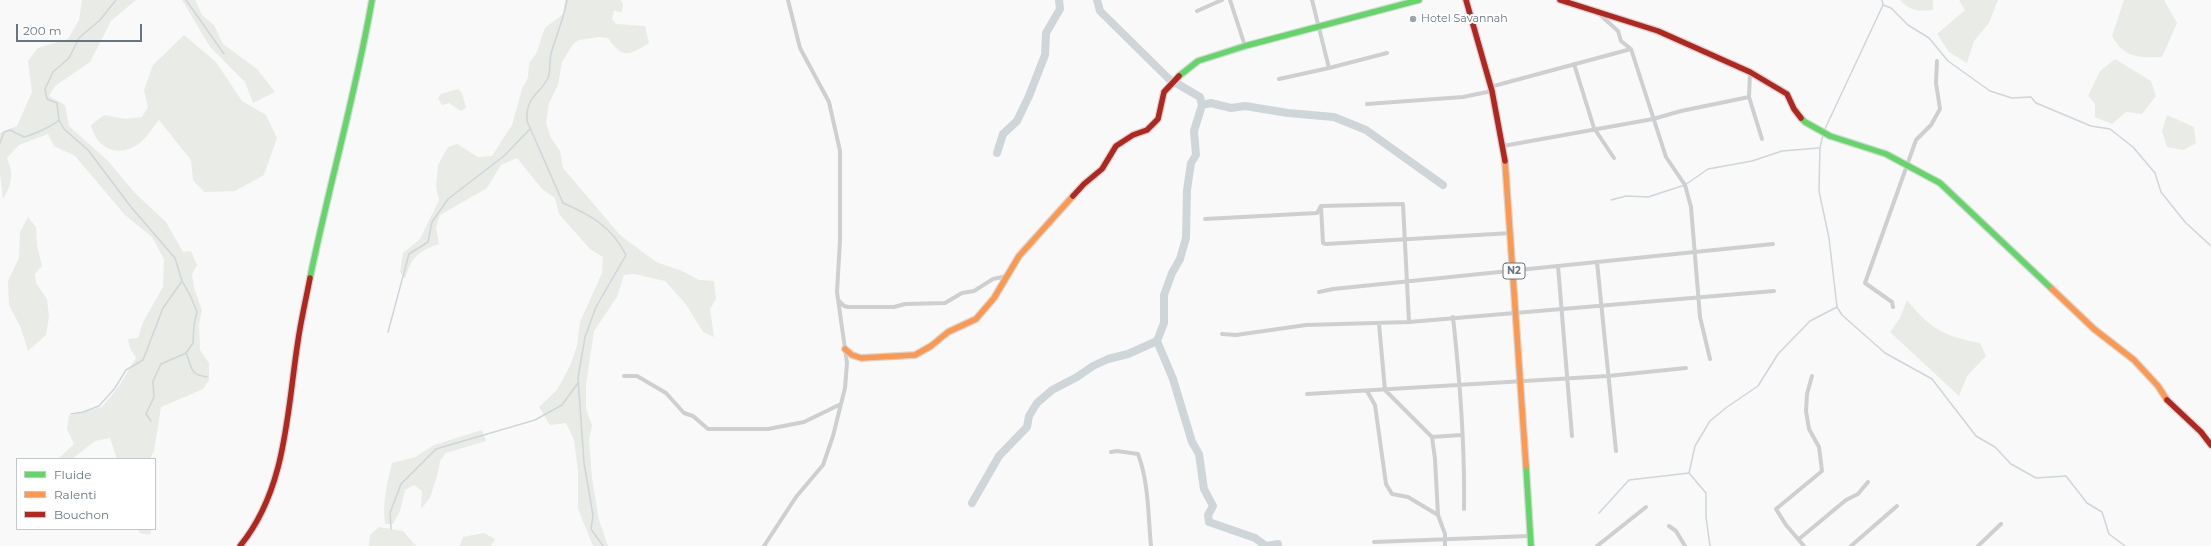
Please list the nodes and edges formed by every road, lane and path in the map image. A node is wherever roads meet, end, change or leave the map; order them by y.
1 (372, 0) edge
2 (788, 0) edge
3 (1222, 0) edge
4 (1230, 0) edge
5 (1312, 0) edge
6 (1419, 0) edge
7 (1466, 0) edge
8 (1560, 0) edge
9 (1397, 3) edge
10 (1594, 9) junction
11 (1197, 11) dead end
12 (1319, 27) junction
13 (1245, 46) junction
14 (1631, 49) junction
15 (1387, 53) dead end
16 (1938, 61) dead end
17 (1574, 64) junction
18 (1329, 68) junction
19 (1750, 72) junction
20 (1279, 80) dead end
21 (1491, 89) junction
22 (1749, 97) junction
23 (1367, 104) dead end
24 (1653, 119) junction
25 (1594, 128) junction
26 (1762, 139) dead end
27 (1502, 146) junction
28 (1614, 158) dead end
29 (1907, 165) junction
30 (1321, 206) junction
31 (1205, 219) dead end
32 (1511, 233) junction
33 (1405, 240) junction
34 (1773, 244) dead end
35 (1694, 253) junction
36 (1597, 262) junction
37 (1558, 266) junction
38 (1514, 272) junction
39 (1007, 276) junction
40 (1406, 282) junction
41 (1774, 291) dead end
42 (1319, 292) dead end
43 (1699, 298) junction
44 (839, 301) junction
45 (1602, 306) junction
46 (1893, 307) dead end
47 (1562, 310) junction
48 (1516, 313) junction
49 (1453, 317) junction
50 (1409, 322) junction
51 (1379, 324) junction
52 (1222, 334) dead end
53 (845, 349) junction
54 (1710, 359) dead end
55 (1686, 368) dead end
56 (624, 376) dead end
57 (1608, 376) junction
58 (1812, 376) dead end
59 (1568, 377) junction
60 (1520, 381) junction
61 (1460, 386) junction
62 (1385, 390) junction
63 (1367, 391) junction
64 (1307, 394) dead end
65 (841, 404) junction
66 (1462, 435) junction
67 (1572, 436) dead end
68 (1432, 437) junction
69 (2211, 445) edge
70 (1616, 451) dead end
71 (1111, 452) dead end
72 (1868, 482) dead end
73 (1897, 506) dead end
74 (1646, 507) dead end
75 (1464, 509) dead end
76 (1438, 515) junction
77 (2001, 524) dead end
78 (1669, 526) dead end
79 (1529, 536) junction
80 (1799, 539) junction
81 (1446, 540) junction
82 (1374, 542) dead end
83 (240, 546) edge
84 (764, 546) edge
85 (1151, 546) edge
86 (1445, 546) edge
87 (1531, 546) edge
88 (1597, 546) edge
89 (1685, 546) edge
90 (1804, 546) edge
91 (1851, 546) edge
92 (1978, 546) edge

1 - 83 main road
2 - 44 street
3 - 11 street
4 - 13 street
5 - 12 street
6 - 9 main road
7 - 21 main road, N2
8 - 10 main road
9 - 12 main road
10 - 14 street
10 - 19 main road
12 - 13 main road
12 - 18 street
13 - 39 main road
14 - 17 street
14 - 24 street
15 - 18 street
16 - 29 street
17 - 21 street
17 - 25 street
18 - 20 street
19 - 22 street
19 - 29 main road
21 - 23 street
21 - 27 main road, N2
22 - 24 street
22 - 26 street
24 - 25 street
24 - 35 street
25 - 27 street
25 - 28 street
27 - 32 main road, N2
29 - 46 street
29 - 69 main road
30 - 31 street
30 - 33 street
30 - 33 street
32 - 33 street
32 - 38 main road, N2
33 - 40 street
34 - 35 street
35 - 36 street
35 - 43 street
36 - 37 street
36 - 45 street
37 - 38 street
37 - 47 street
38 - 40 street
38 - 48 main road, N2
39 - 44 street
39 - 53 main road
40 - 42 street
40 - 50 street
41 - 43 street
43 - 45 street
43 - 54 street
44 - 53 street
45 - 47 street
45 - 57 street
47 - 48 street
47 - 59 street
48 - 49 street
48 - 60 main road, N2
49 - 50 street
49 - 61 street
50 - 51 street
51 - 52 street
51 - 62 street
53 - 65 street
55 - 57 street
56 - 65 street
57 - 59 street
57 - 70 street
58 - 80 street
59 - 60 street
59 - 67 street
60 - 61 street
60 - 79 main road, N2
61 - 62 street
61 - 66 street
62 - 63 street
62 - 68 street
63 - 64 street
63 - 76 street
65 - 84 street
66 - 68 street
66 - 75 street
68 - 76 street
71 - 85 street
72 - 80 street
73 - 91 street
74 - 88 street
76 - 81 street
77 - 92 street
78 - 89 street
79 - 81 street
79 - 87 main road, N2
80 - 90 street
81 - 82 street
81 - 86 street

